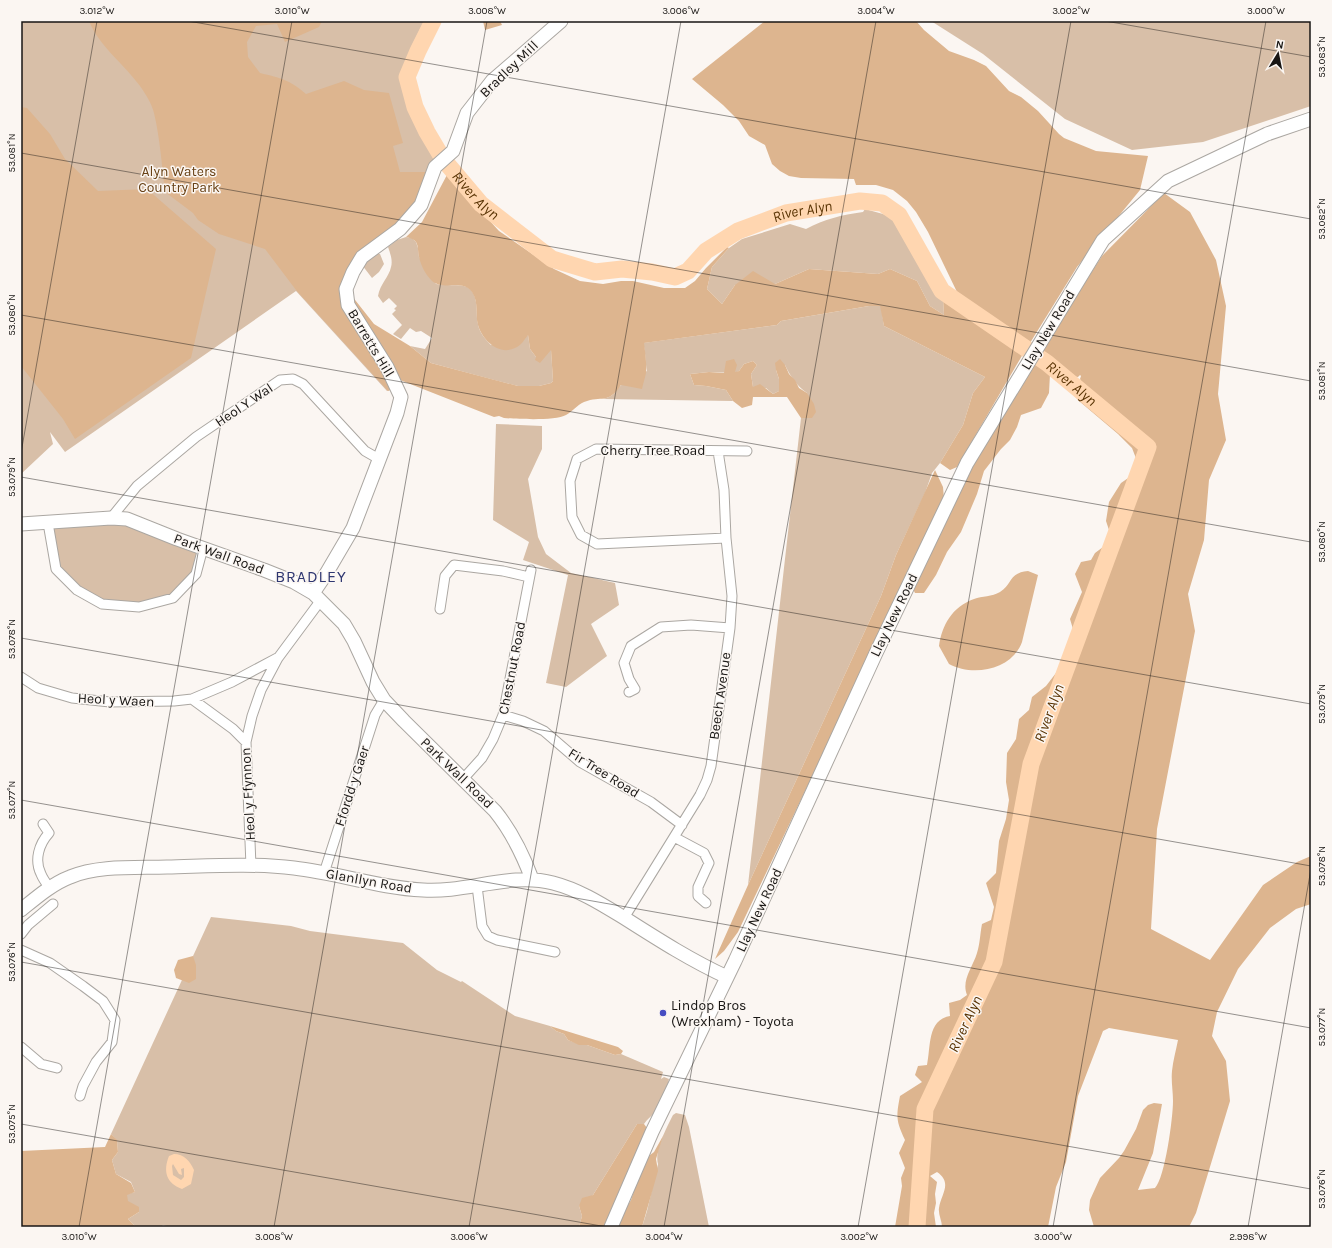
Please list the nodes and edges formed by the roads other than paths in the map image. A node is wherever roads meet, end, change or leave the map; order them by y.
1 (561, 21) edge
2 (1311, 119) edge
3 (421, 205) joint
4 (718, 451) junction
5 (747, 451) dead end
6 (379, 459) junction
7 (111, 518) junction
8 (48, 523) junction
9 (21, 524) edge
10 (726, 538) junction
11 (203, 548) junction
12 (317, 596) junction
13 (442, 606) dead end
14 (730, 628) junction
15 (278, 658) junction
16 (21, 677) edge
17 (636, 689) dead end
18 (192, 699) junction
19 (384, 700) junction
20 (503, 715) junction
21 (246, 742) junction
22 (464, 779) junction
23 (43, 824) dead end
24 (682, 825) junction
25 (674, 837) junction
26 (252, 866) junction
27 (324, 873) junction
28 (532, 880) junction
29 (477, 886) junction
30 (49, 888) junction
31 (706, 903) dead end
32 (53, 904) dead end
33 (21, 910) edge
34 (624, 918) junction
35 (21, 934) edge
36 (21, 950) edge
37 (555, 952) dead end
38 (727, 977) junction
39 (21, 1047) edge
40 (57, 1068) dead end
41 (80, 1096) dead end
42 (612, 1227) edge

1 - 3 street, Bradley Mill
2 - 38 street, Llay New Road
3 - 6 street, Barretts Hill
4 - 5 street, Cherry Tree Road
4 - 10 street, Beech Avenue
4 - 10 street, Cherry Tree Road
6 - 7 street, Heol Y Wal
6 - 12 street
7 - 8 street, Park Wall Road
7 - 11 street, Park Wall Road
8 - 9 street, Park Wall Road
8 - 11 street
10 - 14 street, Beech Avenue
11 - 12 street, Park Wall Road
12 - 15 street, Heol y Ffynnon
12 - 19 street, Park Wall Road
13 - 20 street, Chestnut Road
14 - 17 street
14 - 24 street, Beech Avenue
15 - 18 street, Heol y Waen
15 - 21 street, Heol y Ffynnon
16 - 18 street, Heol y Waen
18 - 21 street
19 - 22 street, Park Wall Road
19 - 27 street, Ffordd y Gaer
20 - 22 street, Chestnut Road
20 - 24 street, Fir Tree Road
21 - 26 street, Heol y Ffynnon
22 - 28 street, Park Wall Road
23 - 30 street
24 - 25 street, Beech Avenue
25 - 31 street
25 - 34 street, Beech Avenue
26 - 27 street, Glanllyn Road
26 - 30 street, Glanllyn Road
27 - 29 street, Glanllyn Road
28 - 29 street, Glanllyn Road
28 - 34 street, Glanllyn Road
29 - 37 street
30 - 33 street, Glanllyn Road
32 - 35 street
34 - 38 street, Glanllyn Road
36 - 41 street
38 - 42 street, Llay New Road
39 - 40 street

